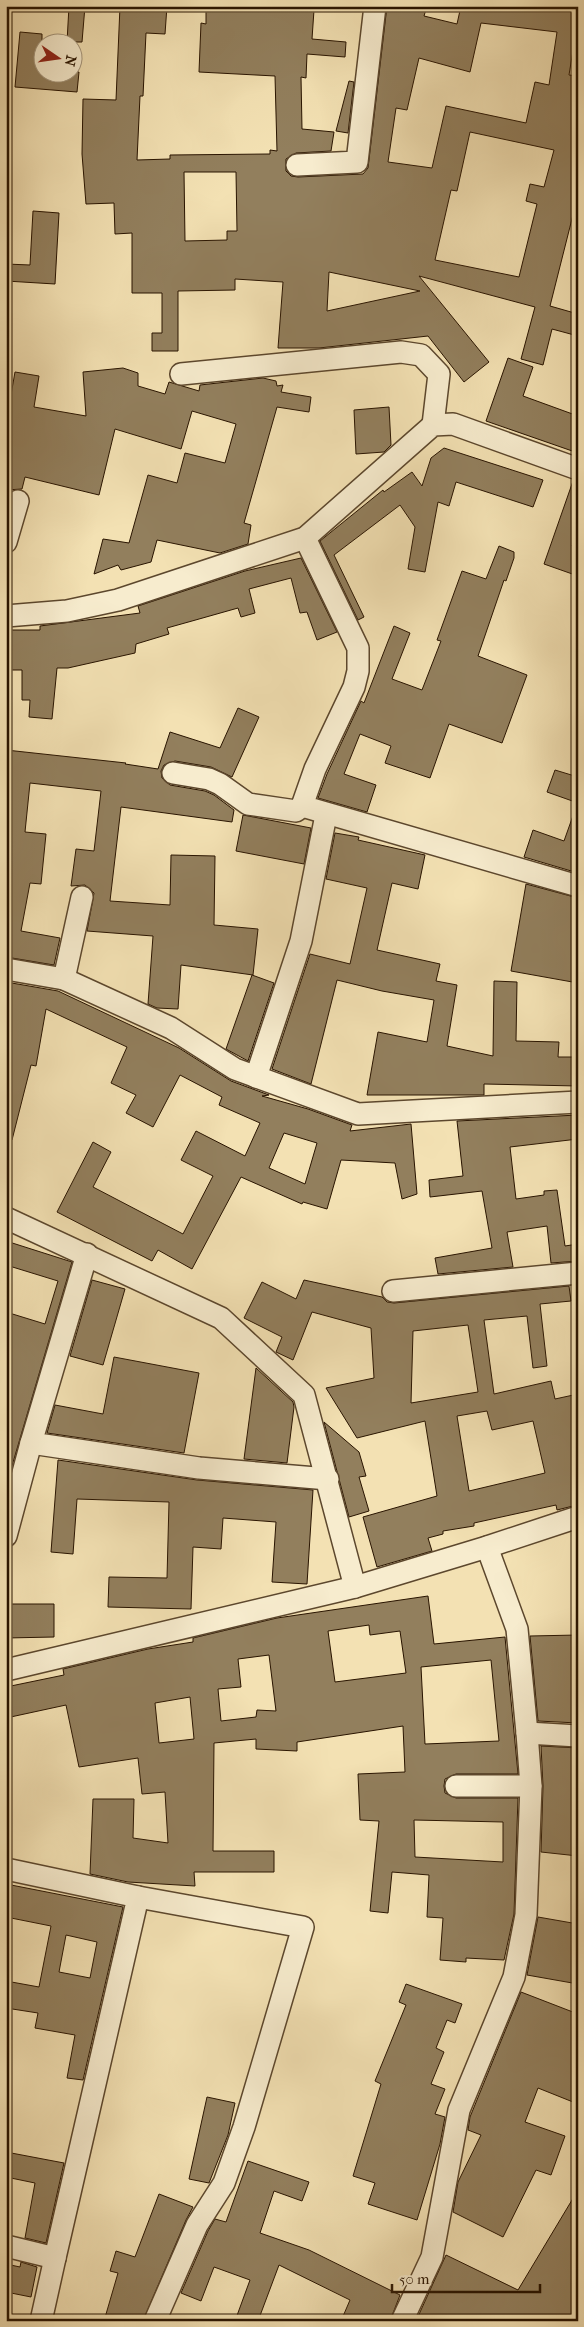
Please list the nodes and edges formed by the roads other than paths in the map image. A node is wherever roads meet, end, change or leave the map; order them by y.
1 (375, 6) edge
2 (298, 165) dead end
3 (181, 374) dead end
4 (433, 425) junction
5 (578, 469) edge
6 (18, 501) dead end
7 (305, 538) junction
8 (6, 542) edge
9 (6, 616) edge
10 (173, 773) dead end
11 (302, 806) junction
12 (326, 814) junction
13 (578, 886) edge
14 (82, 897) dead end
15 (6, 969) edge
16 (64, 979) junction
17 (256, 1077) junction
18 (578, 1102) edge
19 (6, 1218) edge
20 (87, 1254) junction
21 (578, 1273) edge
22 (393, 1291) dead end
23 (31, 1443) junction
24 (328, 1479) junction
25 (578, 1516) edge
26 (6, 1536) edge
27 (487, 1547) junction
28 (355, 1587) junction
29 (6, 1670) edge
30 (527, 1733) junction
31 (578, 1736) edge
32 (456, 1786) dead end
33 (531, 1786) junction
34 (6, 1869) edge
35 (138, 1897) junction
36 (6, 2246) edge
37 (55, 2258) junction
38 (40, 2321) edge
39 (155, 2321) edge
40 (402, 2321) edge

1 - 2 street
3 - 4 street
4 - 5 street
4 - 7 street
6 - 8 street
7 - 9 street
7 - 11 street
10 - 11 street
11 - 12 street
12 - 13 street
12 - 17 street
14 - 16 street
15 - 16 street
16 - 17 street
17 - 18 street
19 - 20 street
20 - 23 street
20 - 24 street
21 - 22 street
23 - 24 street
23 - 26 street
24 - 28 street
25 - 27 street
27 - 28 street
27 - 30 street
28 - 29 street
30 - 31 street
30 - 33 street
32 - 33 street
33 - 40 street
34 - 35 street
35 - 37 street
35 - 39 street
36 - 37 street
37 - 38 street

